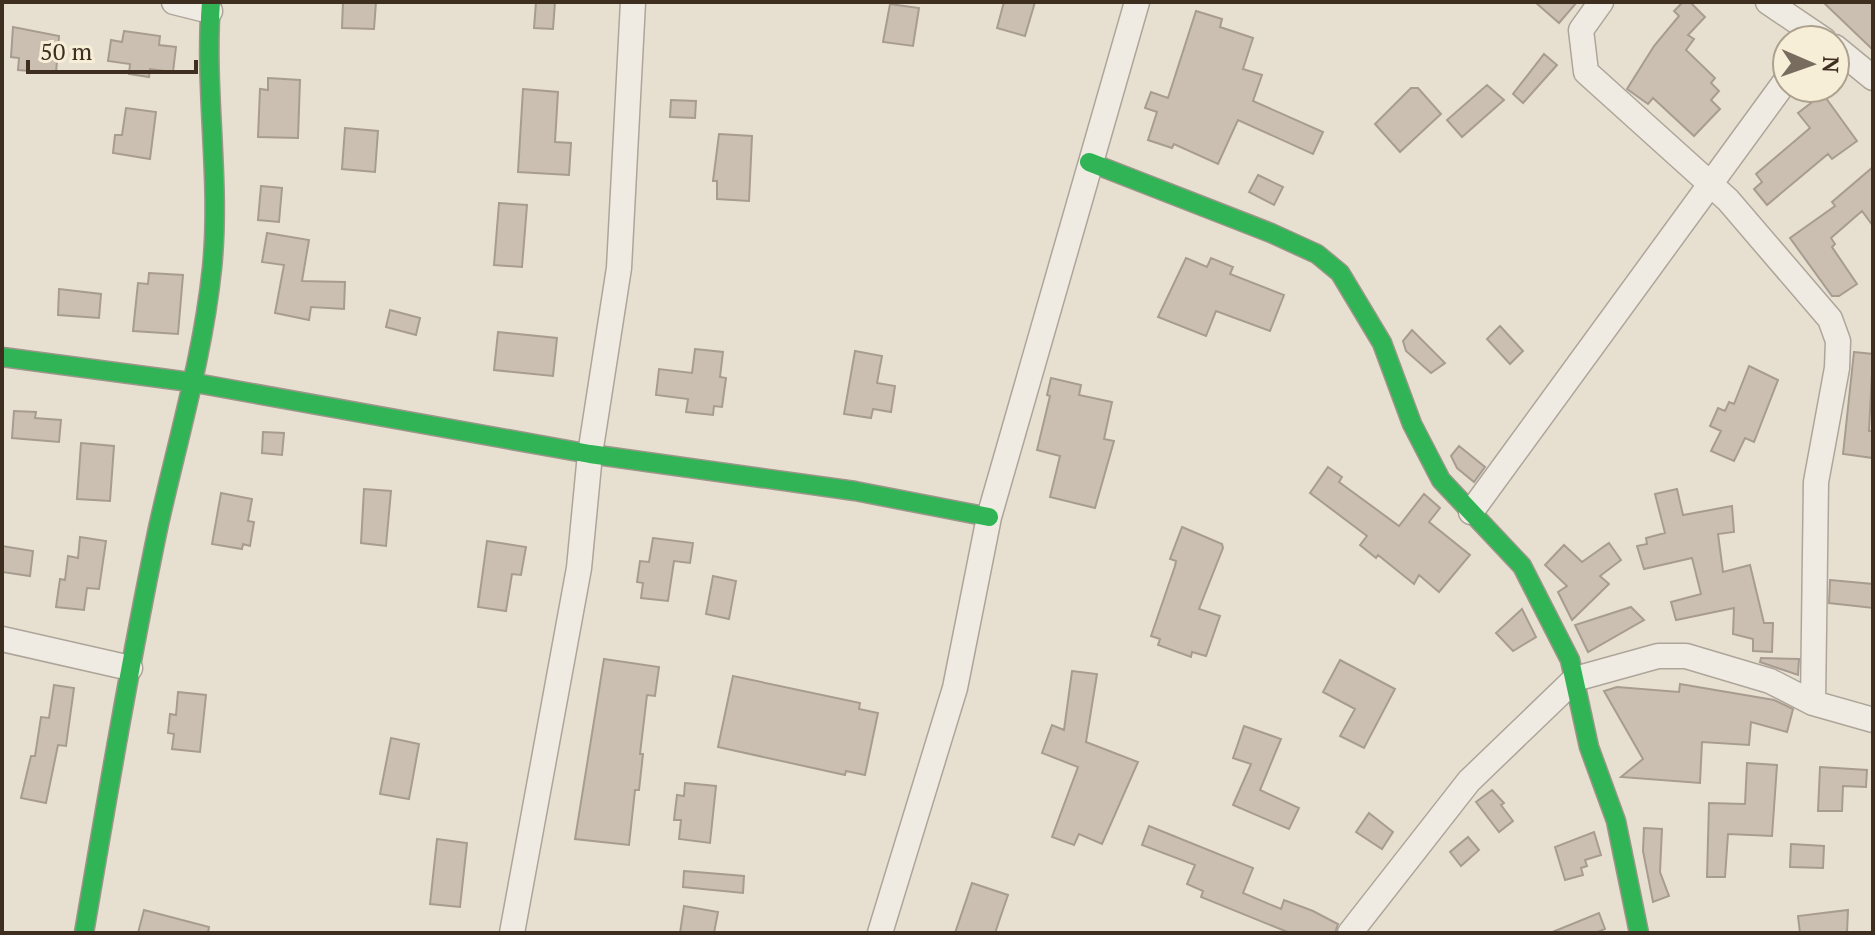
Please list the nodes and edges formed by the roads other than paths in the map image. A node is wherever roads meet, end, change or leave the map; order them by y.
1 (174, 2) edge
2 (633, 2) edge
3 (1137, 2) edge
4 (1601, 2) edge
5 (1768, 2) edge
6 (211, 7) edge
7 (1800, 24) edge
8 (1851, 61) edge
9 (1873, 78) edge
10 (1771, 100) edge
11 (1089, 162) junction
12 (1710, 182) junction
13 (2, 357) edge
14 (190, 382) junction
15 (590, 454) junction
16 (1471, 512) junction
17 (989, 517) junction
18 (2, 639) edge
19 (130, 668) junction
20 (1575, 679) junction
21 (1813, 703) junction
22 (1873, 720) edge
23 (84, 933) edge
24 (512, 933) edge
25 (880, 933) edge
26 (1350, 933) edge
27 (1639, 933) edge

1 - 6 street
2 - 15 street
3 - 11 street
4 - 12 street
5 - 7 street
6 - 14 street
8 - 9 street
10 - 12 street
11 - 16 street
11 - 17 street
12 - 16 street
12 - 21 street
13 - 14 street
14 - 15 street
14 - 19 street
15 - 17 street
15 - 24 street
16 - 20 street
17 - 25 street
18 - 19 street
19 - 23 street
20 - 21 street
20 - 26 street
20 - 27 street
21 - 22 street

